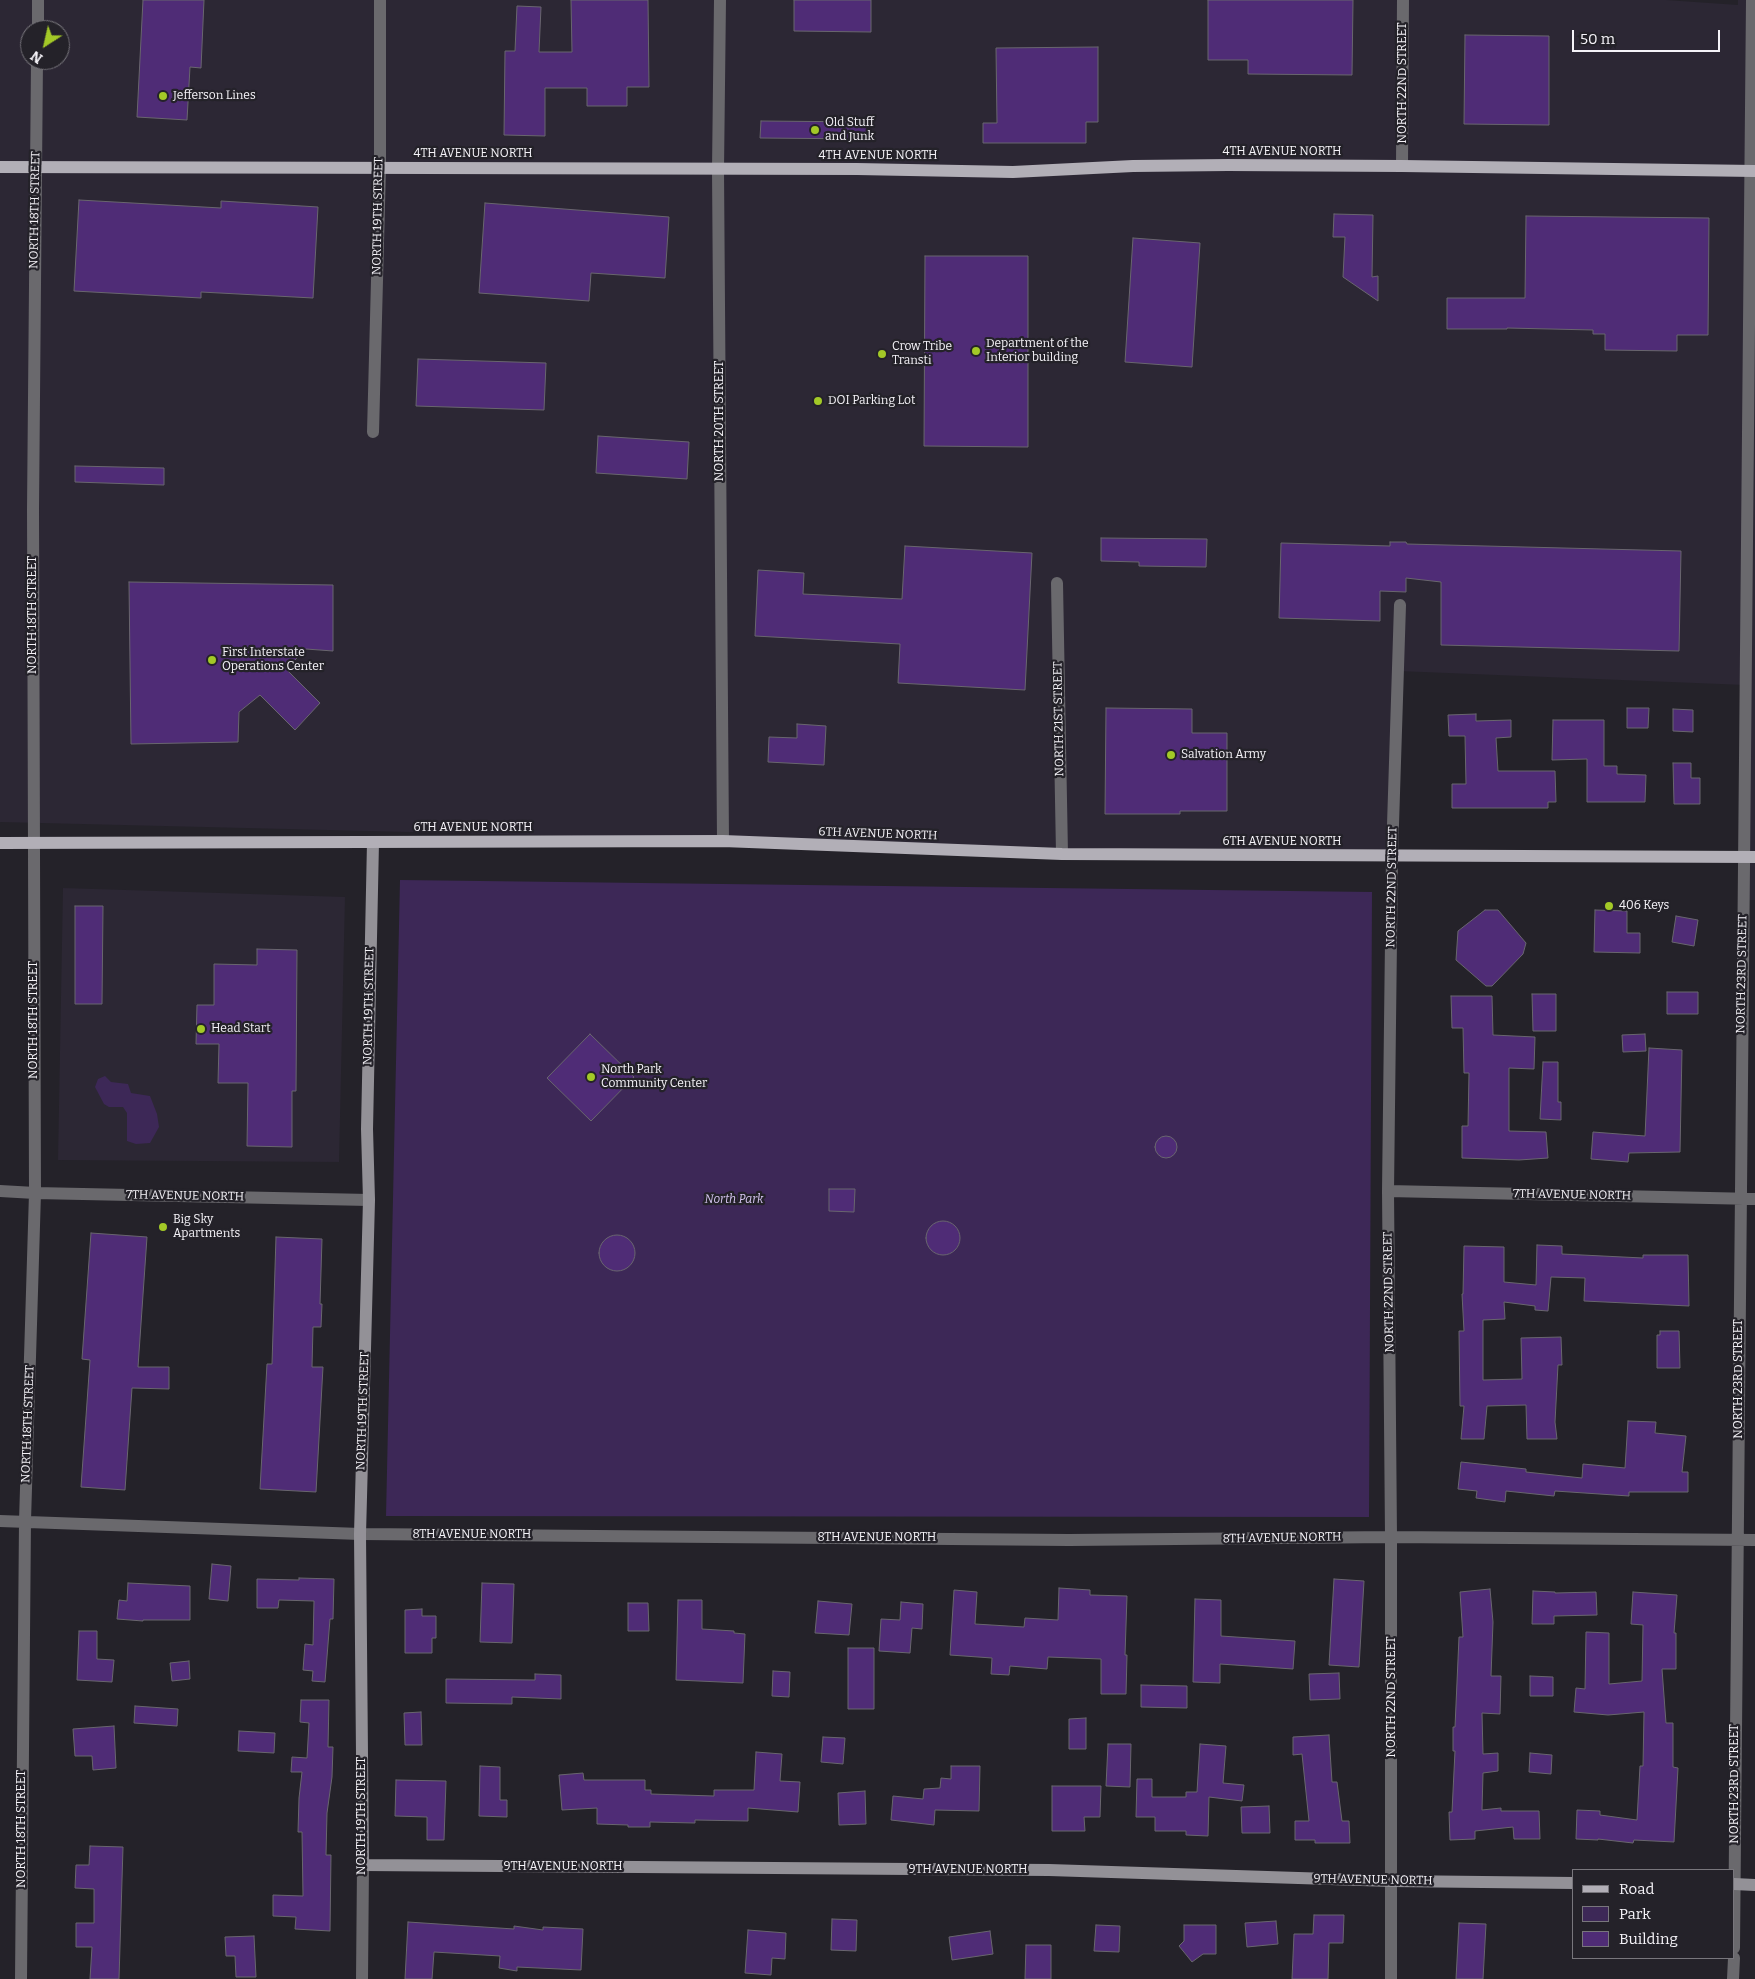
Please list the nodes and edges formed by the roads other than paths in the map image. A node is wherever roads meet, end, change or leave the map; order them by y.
1 (38, 0) edge
2 (380, 0) edge
3 (720, 0) edge
4 (1403, 0) edge
5 (1752, 0) edge
6 (38, 20) edge
7 (37, 70) edge
8 (1402, 166) junction
9 (0, 167) edge
10 (36, 167) junction
11 (380, 167) junction
12 (718, 170) junction
13 (1753, 171) edge
14 (373, 432) dead end
15 (1057, 583) dead end
16 (1400, 605) dead end
17 (723, 841) junction
18 (0, 842) edge
19 (373, 842) junction
20 (33, 843) junction
21 (1062, 854) junction
22 (1392, 856) junction
23 (1749, 857) edge
24 (0, 1191) edge
25 (1388, 1191) junction
26 (35, 1193) junction
27 (1740, 1199) junction
28 (1755, 1199) edge
29 (369, 1200) junction
30 (0, 1521) edge
31 (25, 1521) junction
32 (360, 1534) junction
33 (1391, 1537) junction
34 (1737, 1539) junction
35 (1755, 1540) edge
36 (363, 1865) junction
37 (1734, 1869) edge
38 (1392, 1880) junction
39 (1572, 1883) edge
40 (1735, 1884) edge
41 (1755, 1884) edge
42 (1734, 1959) edge
43 (21, 1979) edge
44 (362, 1979) edge
45 (1391, 1979) edge
46 (1733, 1979) edge

1 - 6 street
2 - 11 street, NORTH 19TH STREET
3 - 12 street, NORTH 20TH STREET
4 - 8 street, NORTH 22ND STREET
5 - 13 street, NORTH 23RD STREET
7 - 10 street, NORTH 18TH STREET
8 - 12 main road, 4TH AVENUE NORTH
8 - 13 main road, 4TH AVENUE NORTH
9 - 10 main road, 4TH AVENUE NORTH
10 - 11 main road, 4TH AVENUE NORTH
10 - 20 street, NORTH 18TH STREET
11 - 12 main road, 4TH AVENUE NORTH
11 - 14 street, NORTH 19TH STREET
12 - 17 street, NORTH 20TH STREET
13 - 23 street, NORTH 23RD STREET
15 - 21 street, NORTH 21ST STREET
16 - 22 street, NORTH 22ND STREET
17 - 19 main road, 6TH AVENUE NORTH
17 - 21 main road, 6TH AVENUE NORTH
18 - 20 main road, 6TH AVENUE NORTH
19 - 20 main road, 6TH AVENUE NORTH
19 - 29 street, NORTH 19TH STREET
20 - 26 street, NORTH 18TH STREET
21 - 22 main road, 6TH AVENUE NORTH
22 - 23 main road, 6TH AVENUE NORTH
22 - 25 street, NORTH 22ND STREET
23 - 27 street, NORTH 23RD STREET
24 - 26 street, 7TH AVENUE NORTH
25 - 27 street, 7TH AVENUE NORTH
25 - 33 street, NORTH 22ND STREET
26 - 29 street, 7TH AVENUE NORTH
26 - 31 street, NORTH 18TH STREET
27 - 28 street, 7TH AVENUE NORTH
27 - 34 street, NORTH 23RD STREET
29 - 32 street, NORTH 19TH STREET
30 - 31 street, 8TH AVENUE NORTH
31 - 32 street, 8TH AVENUE NORTH
31 - 43 street, NORTH 18TH STREET
32 - 33 street, 8TH AVENUE NORTH
32 - 36 street, NORTH 19TH STREET
33 - 34 street, 8TH AVENUE NORTH
33 - 38 street, NORTH 22ND STREET
34 - 35 street, 8TH AVENUE NORTH
34 - 37 street, NORTH 23RD STREET
36 - 38 street, 9TH AVENUE NORTH
36 - 44 street, NORTH 19TH STREET
38 - 39 street, 9TH AVENUE NORTH
38 - 45 street, NORTH 22ND STREET
40 - 41 street
42 - 46 street

